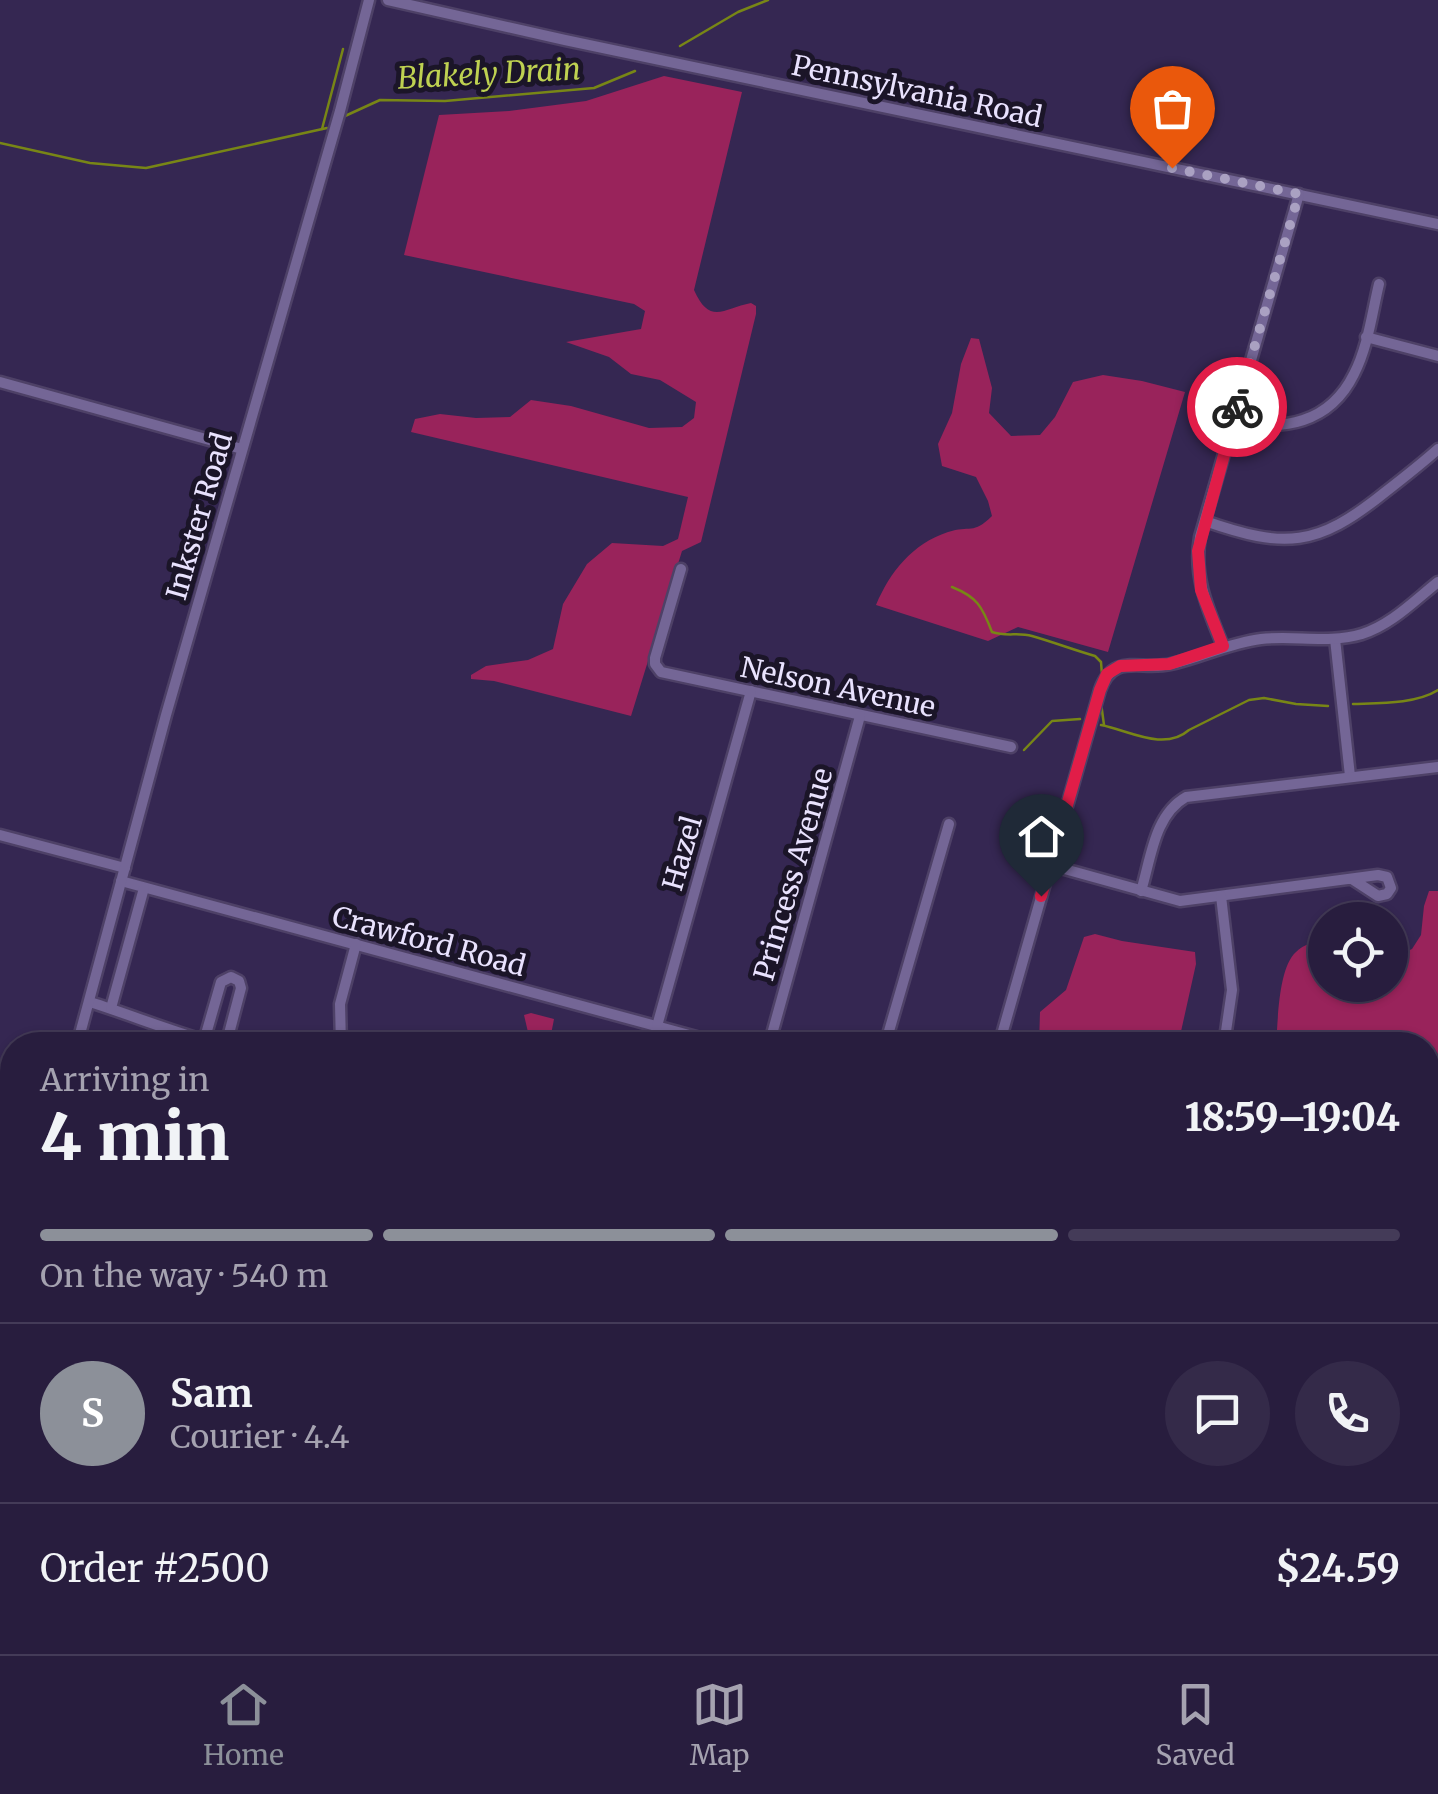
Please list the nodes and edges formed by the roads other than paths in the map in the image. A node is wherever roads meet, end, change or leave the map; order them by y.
1 (369, 0) edge
2 (388, 0) edge
3 (1299, 194) junction
4 (1438, 224) edge
5 (1380, 284) dead end
6 (1366, 337) junction
7 (1438, 356) edge
8 (0, 382) edge
9 (1234, 420) junction
10 (242, 449) junction
11 (1438, 449) edge
12 (1204, 522) junction
13 (681, 570) dead end
14 (1438, 582) edge
15 (1335, 639) junction
16 (1223, 646) junction
17 (751, 691) junction
18 (860, 716) junction
19 (1011, 747) dead end
20 (1438, 767) edge
21 (1350, 776) junction
22 (949, 824) dead end
23 (0, 835) edge
24 (1050, 865) junction
25 (124, 868) junction
26 (1352, 879) dead end
27 (121, 881) junction
28 (144, 888) junction
29 (1141, 891) junction
30 (1221, 896) junction
31 (356, 944) junction
32 (90, 1002) junction
33 (111, 1008) junction
34 (657, 1026) junction
35 (81, 1032) edge
36 (174, 1032) edge
37 (206, 1032) edge
38 (227, 1032) edge
39 (341, 1032) edge
40 (679, 1032) edge
41 (773, 1032) edge
42 (889, 1032) edge
43 (1002, 1032) edge
44 (1226, 1032) edge

1 - 10 street, Inkster Road
2 - 3 street, Pennsylvania Road
3 - 4 street, Pennsylvania Road
3 - 9 street
5 - 6 street
6 - 7 street
6 - 9 street
8 - 10 street
9 - 12 street
10 - 25 street, Inkster Road
11 - 12 street
12 - 16 street
13 - 17 street, Nelson Avenue
14 - 15 street
15 - 16 street
15 - 21 street
16 - 24 street
17 - 18 street, Nelson Avenue
17 - 34 street, Hazel
18 - 19 street, Nelson Avenue
18 - 41 street, Princess Avenue
20 - 21 street
21 - 29 street
22 - 42 street
23 - 25 street
24 - 29 street
24 - 43 street
25 - 27 street, Inkster Road
26 - 30 street
27 - 28 street, Crawford Road
27 - 32 street, Inkster Road
28 - 31 street, Crawford Road
28 - 33 street
29 - 30 street
30 - 44 street
31 - 34 street, Crawford Road
31 - 39 street
32 - 33 street
32 - 35 street, Inkster Road
33 - 36 street
34 - 40 street, Crawford Road
37 - 38 street

